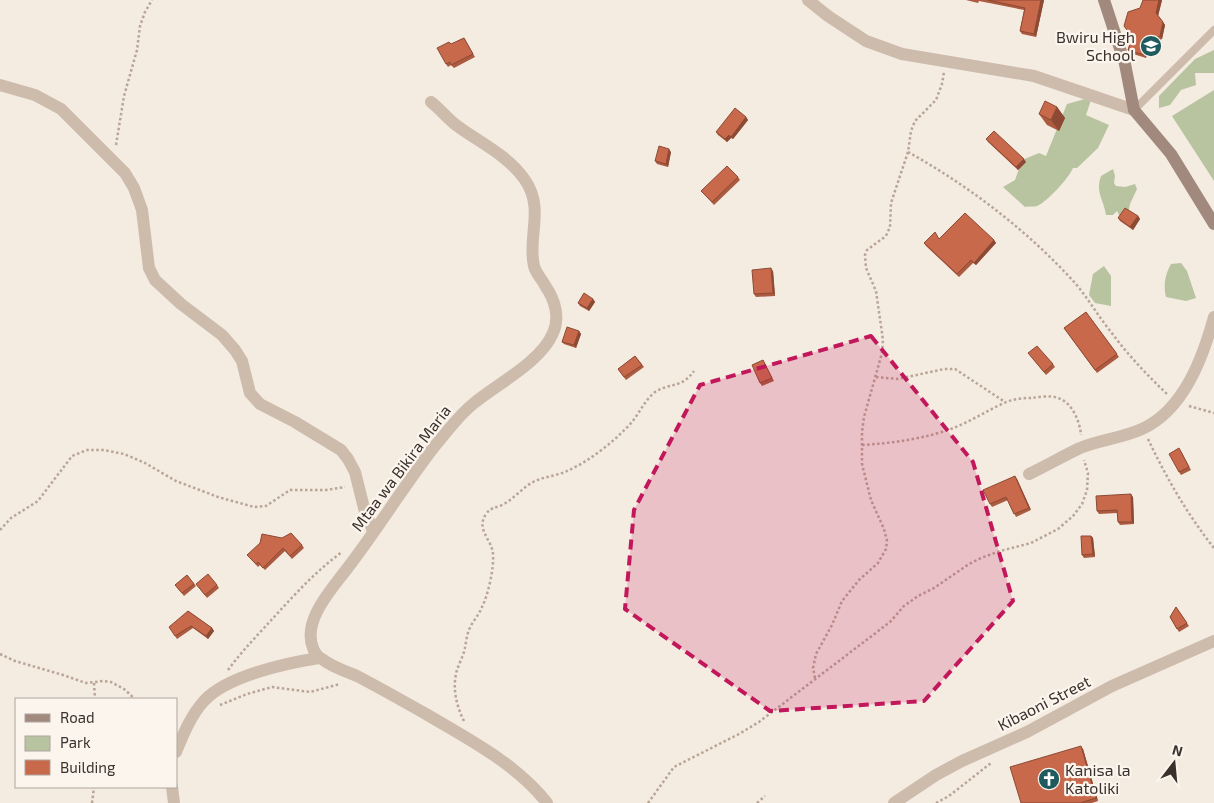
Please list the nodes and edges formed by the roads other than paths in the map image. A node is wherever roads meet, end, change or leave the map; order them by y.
1 (808, 0) edge
2 (1104, 0) edge
3 (1214, 30) edge
4 (0, 85) edge
5 (431, 102) dead end
6 (1134, 110) junction
7 (1214, 224) edge
8 (1214, 317) edge
9 (1029, 474) dead end
10 (374, 531) junction
11 (1214, 641) edge
12 (319, 658) junction
13 (178, 748) edge
14 (172, 788) edge
15 (174, 803) edge
16 (547, 803) edge
17 (894, 803) edge

1 - 6 street
2 - 6 main road
3 - 6 lane
4 - 10 street
5 - 10 street, Mtaa wa Bikira Maria
6 - 7 main road
8 - 9 street
10 - 12 street, Mtaa wa Bikira Maria
11 - 17 street, Kibaoni Street
12 - 13 street
12 - 16 street
14 - 15 street

